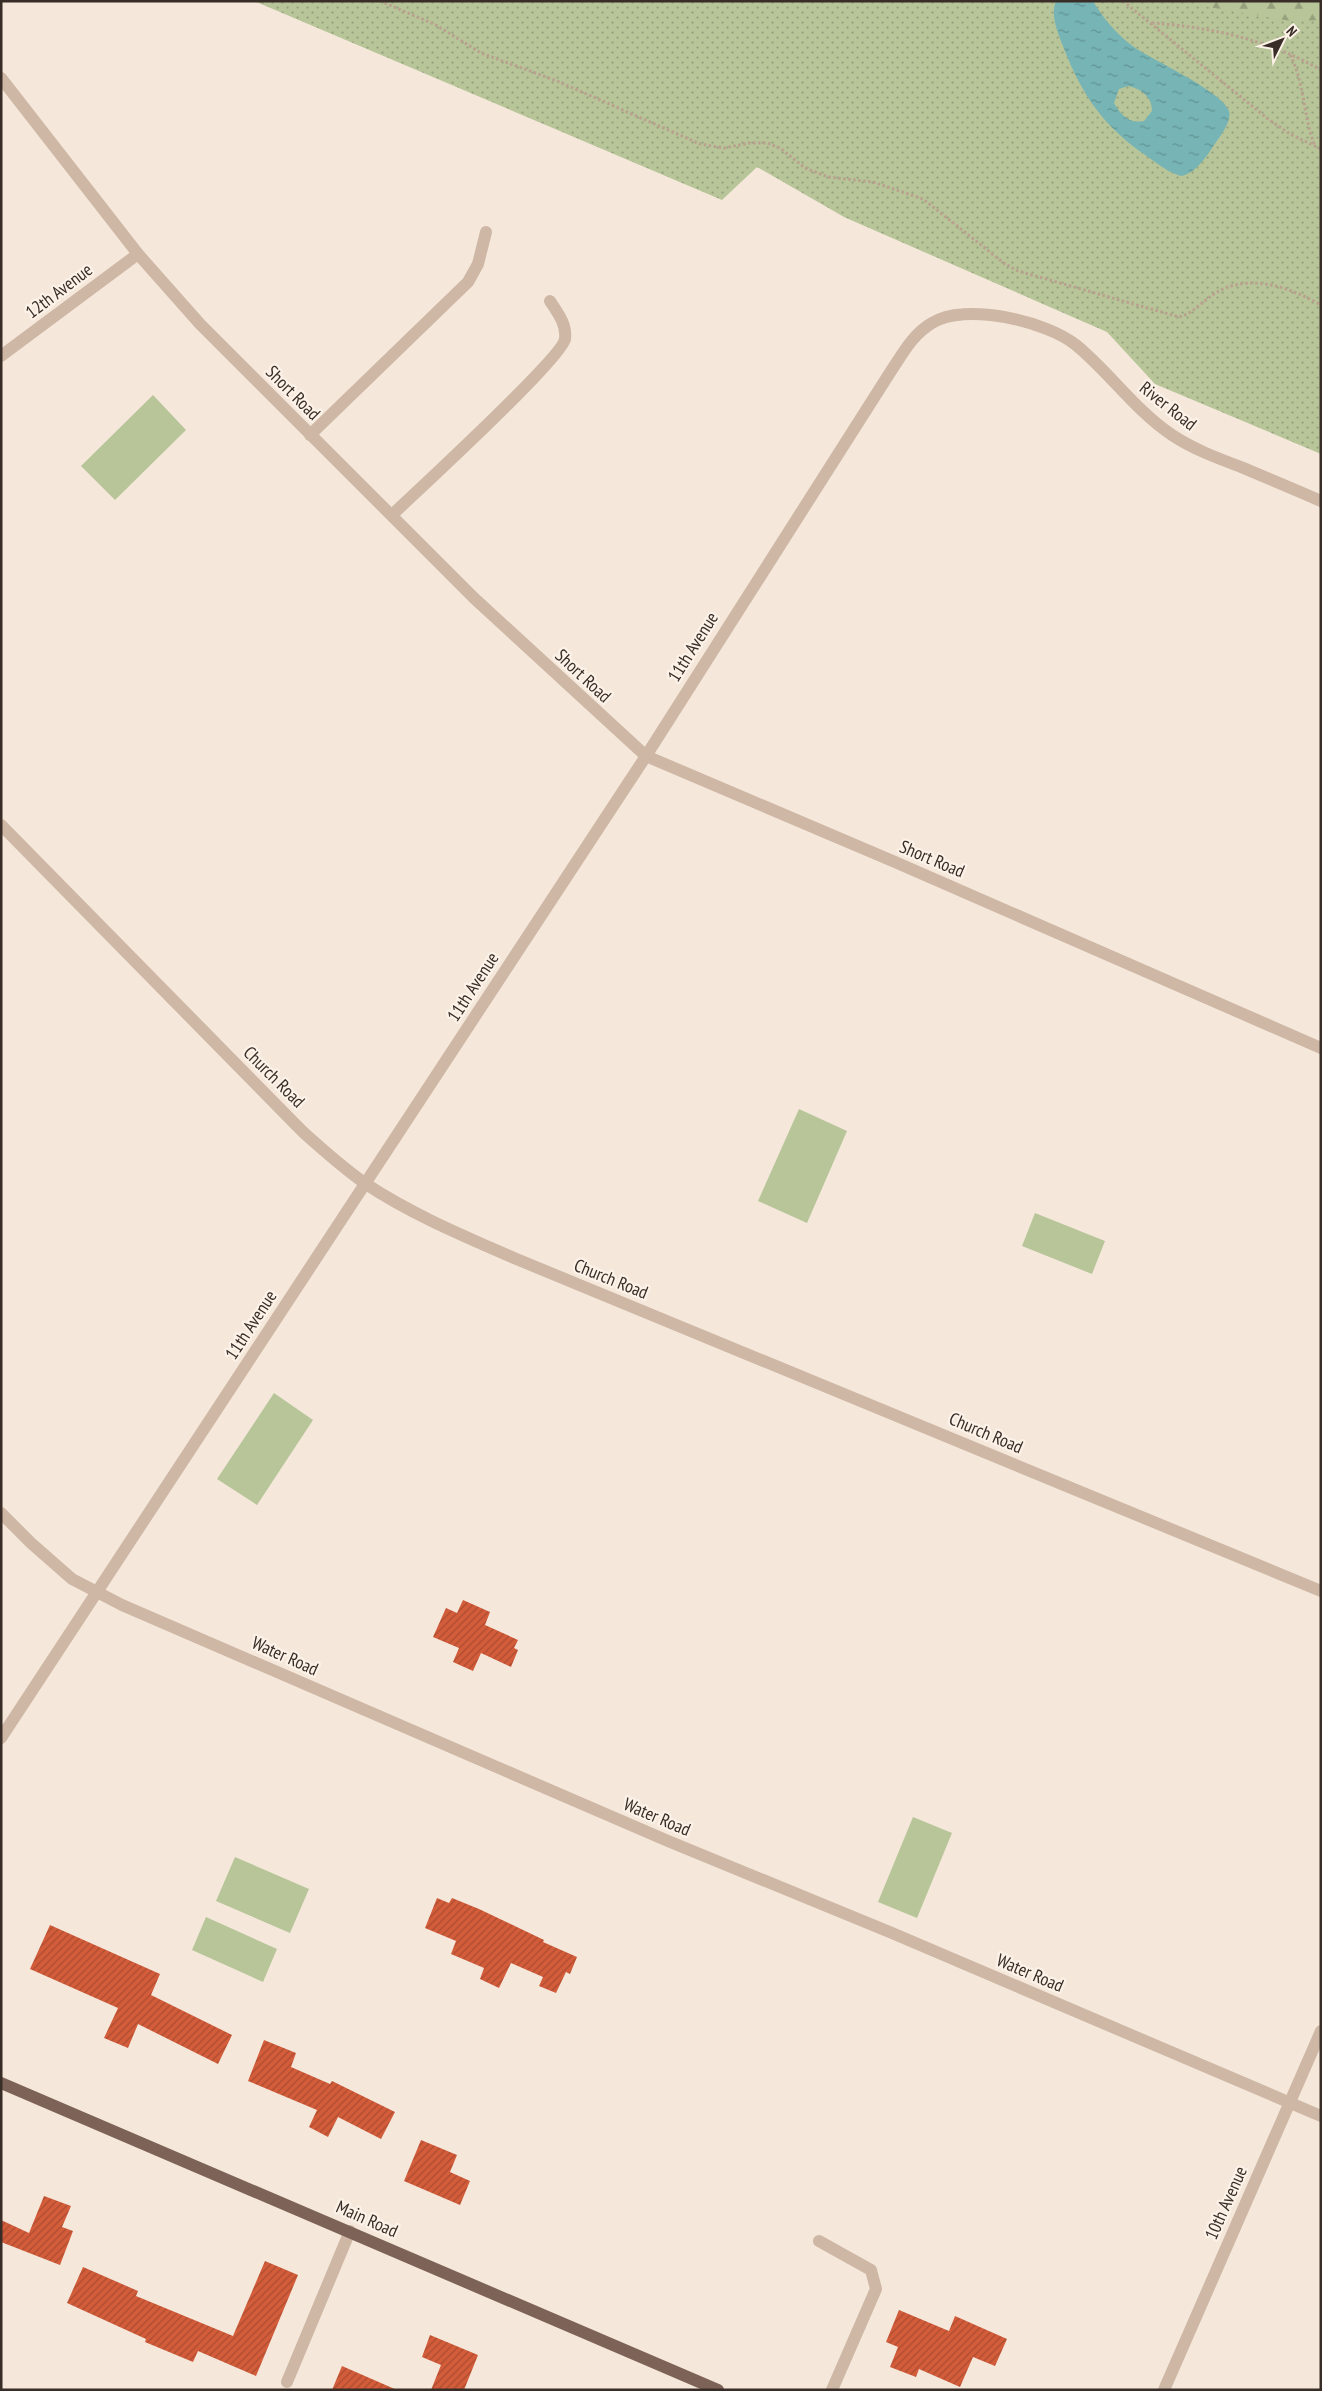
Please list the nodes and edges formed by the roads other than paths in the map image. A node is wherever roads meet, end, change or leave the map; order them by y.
1 (1, 78) edge
2 (486, 232) dead end
3 (138, 254) junction
4 (550, 301) dead end
5 (1008, 319) joint
6 (1, 356) edge
7 (310, 435) junction
8 (1321, 501) edge
9 (392, 515) junction
10 (646, 756) junction
11 (1, 826) edge
12 (1321, 1048) edge
13 (365, 1183) junction
14 (1, 1512) edge
15 (96, 1591) junction
16 (1321, 1591) edge
17 (1, 1738) edge
18 (1321, 2031) edge
19 (1, 2083) edge
20 (1289, 2103) junction
21 (1321, 2116) edge
22 (350, 2232) junction
23 (819, 2241) dead end
24 (287, 2382) dead end
25 (718, 2390) edge
26 (832, 2390) edge
27 (1164, 2390) edge

1 - 3 street, Short Road
2 - 7 street
3 - 6 street, 12th Avenue
3 - 7 street, Short Road
4 - 9 street
5 - 8 street, River Road
5 - 10 street, 11th Avenue
7 - 9 street, Short Road
9 - 10 street, Short Road
10 - 12 street, Short Road
10 - 13 street, 11th Avenue
11 - 13 street, Church Road
13 - 15 street, 11th Avenue
13 - 16 street, Church Road
14 - 15 street, Water Road
15 - 17 street, 11th Avenue
15 - 20 street, Water Road
18 - 20 street, 10th Avenue
19 - 22 main road, Main Road
20 - 21 street, Water Road
20 - 27 street, 10th Avenue
22 - 24 street
22 - 25 main road, Main Road
23 - 26 street

